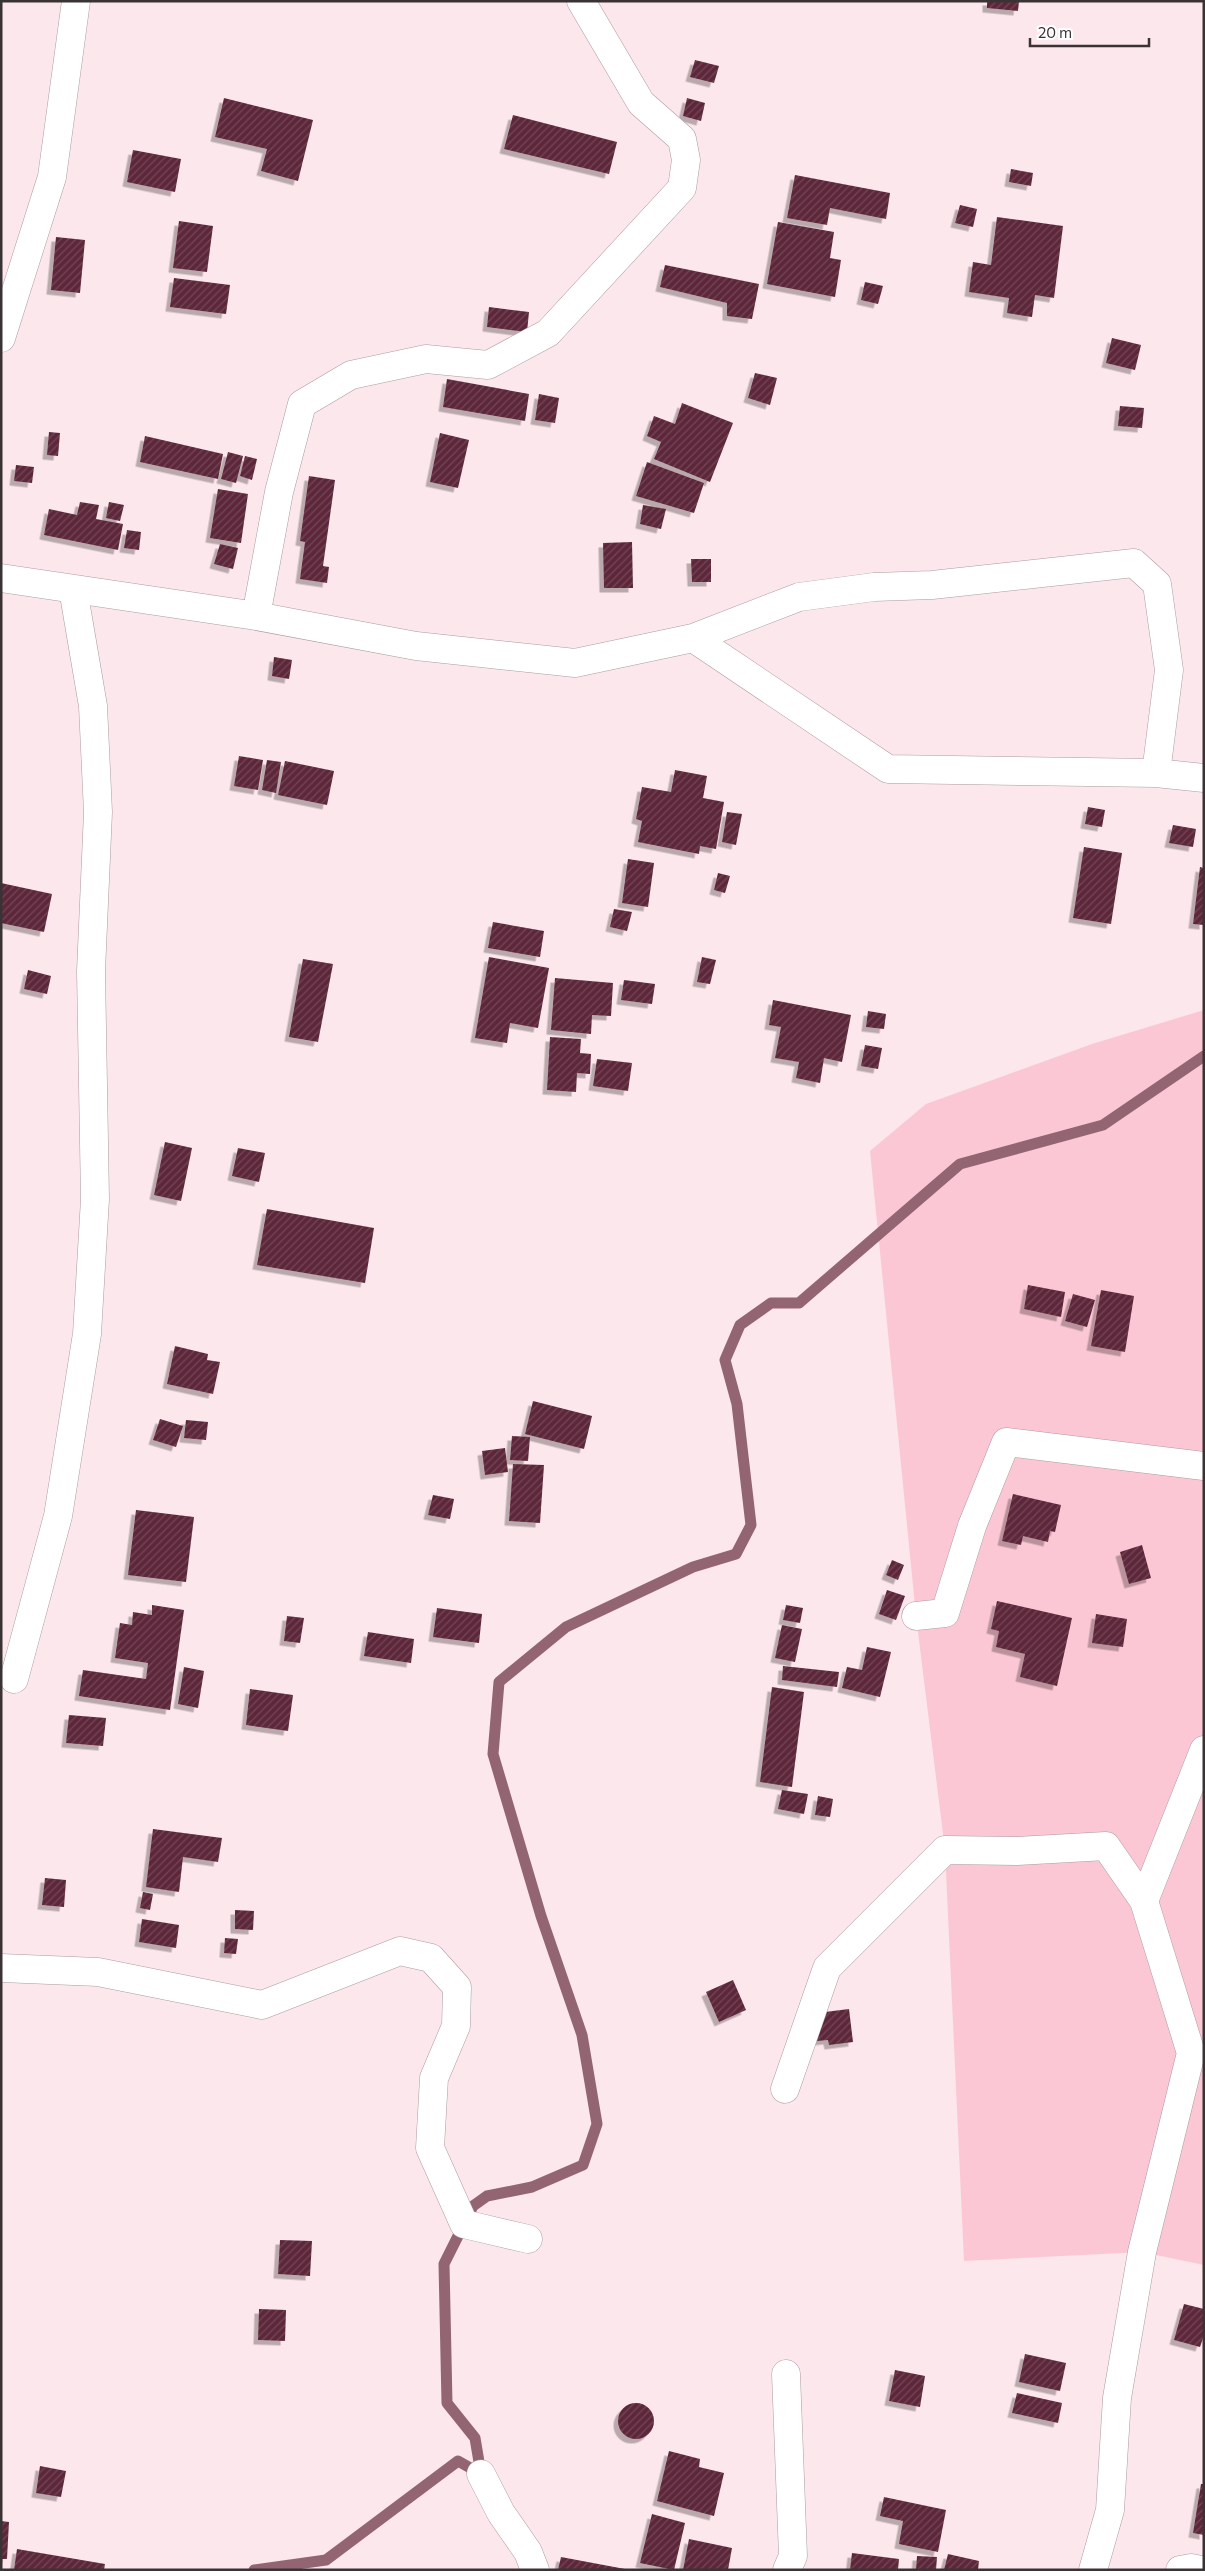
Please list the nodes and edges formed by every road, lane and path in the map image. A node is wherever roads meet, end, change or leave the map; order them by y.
1 (76, 1) edge
2 (582, 1) edge
3 (1, 338) edge
4 (1, 578) edge
5 (73, 589) junction
6 (256, 616) junction
7 (693, 638) junction
8 (1156, 773) junction
9 (1204, 778) edge
10 (1204, 1466) edge
11 (916, 1616) dead end
12 (14, 1679) dead end
13 (1204, 1750) edge
14 (1144, 1901) junction
15 (1, 1968) edge
16 (1197, 2051) edge
17 (785, 2089) dead end
18 (528, 2239) dead end
19 (786, 2374) dead end
20 (481, 2474) dead end
21 (535, 2570) edge
22 (787, 2570) edge
23 (1094, 2570) edge
24 (1180, 2570) edge
25 (1201, 2570) edge

1 - 3 street
2 - 6 street
4 - 5 street
5 - 6 street
5 - 12 street
6 - 7 street
7 - 8 street
7 - 8 street
8 - 9 street
10 - 11 street
13 - 14 street
14 - 16 street
14 - 17 street
15 - 18 street
16 - 23 street
19 - 22 street
20 - 21 street
24 - 25 street

